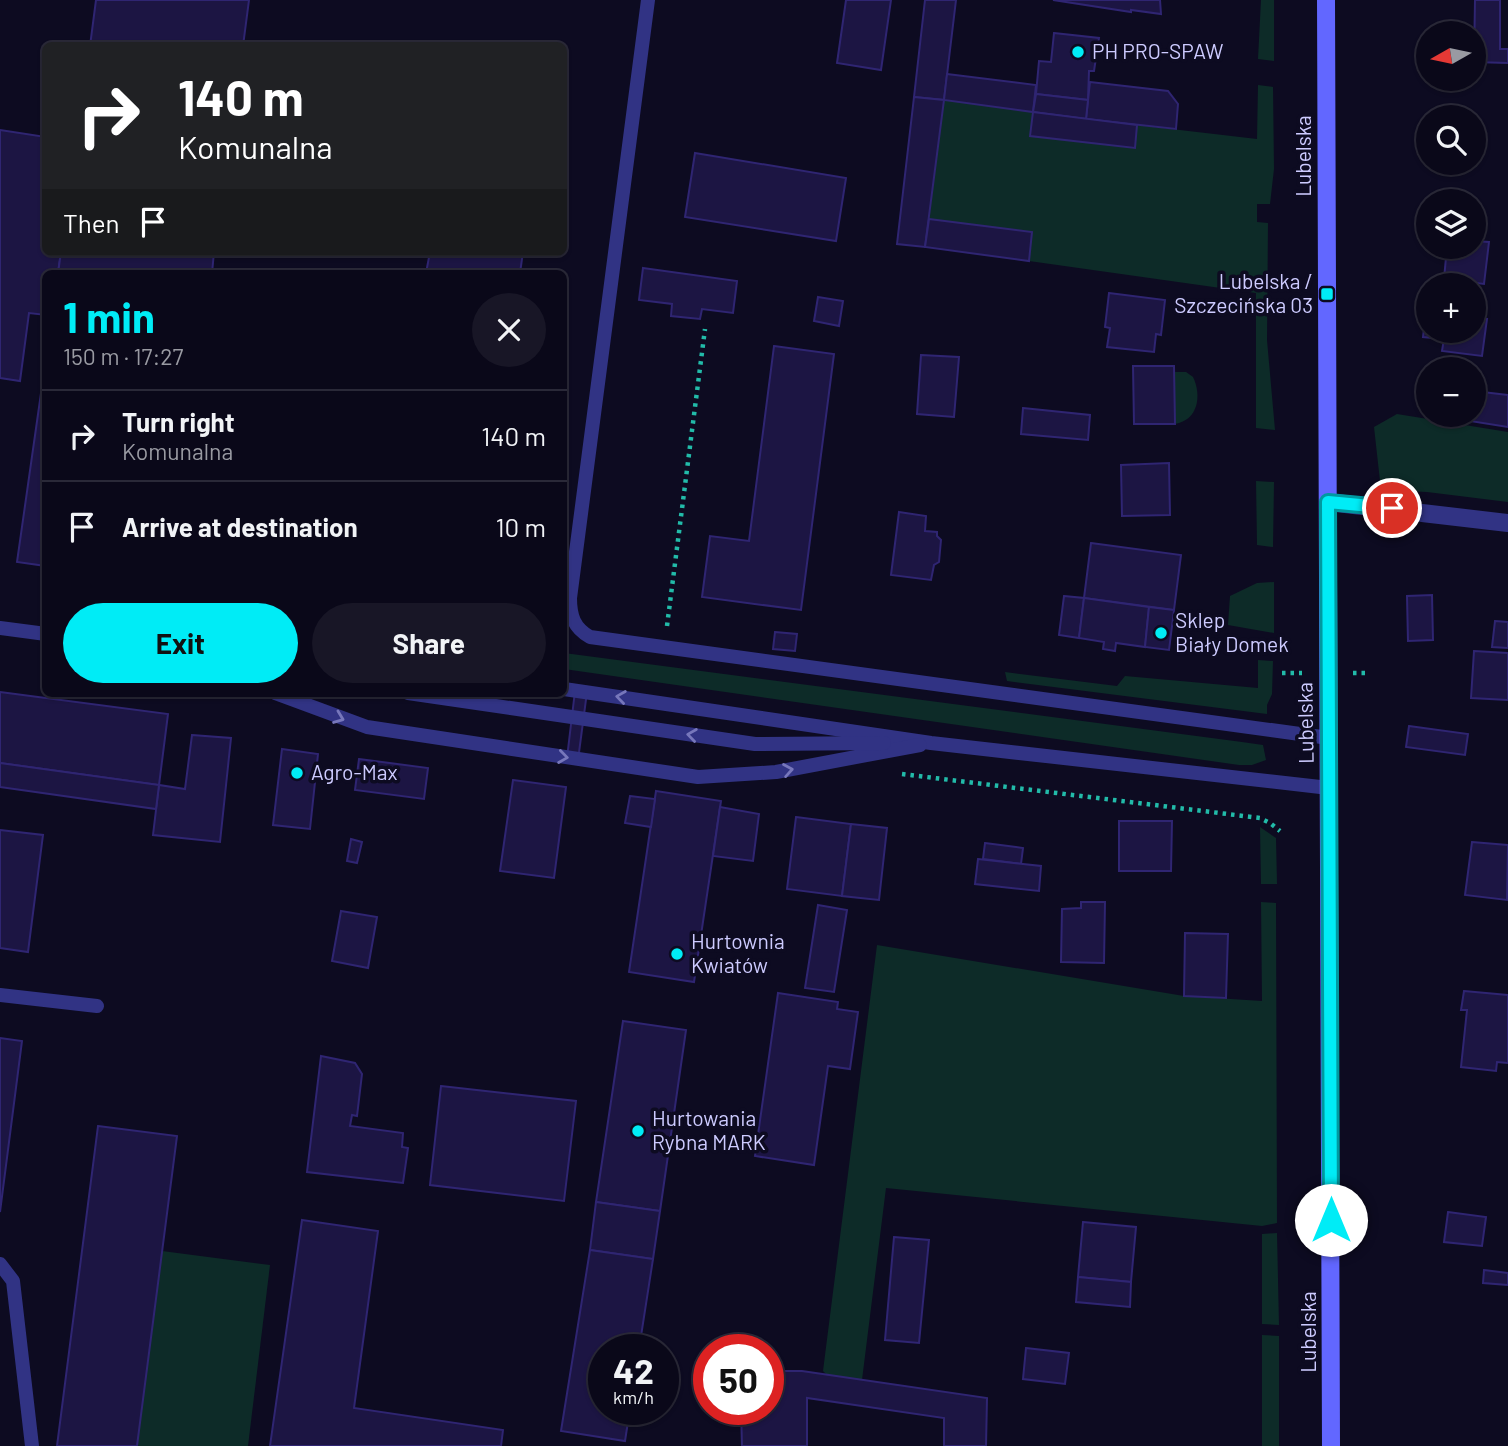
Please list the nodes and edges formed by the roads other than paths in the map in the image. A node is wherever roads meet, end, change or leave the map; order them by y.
1 (648, 0) edge
2 (1326, 0) edge
3 (1328, 502) junction
4 (1508, 523) edge
5 (0, 628) edge
6 (42, 633) edge
7 (567, 689) edge
8 (286, 697) edge
9 (435, 697) edge
10 (1329, 738) junction
11 (931, 743) junction
12 (1329, 788) junction
13 (0, 995) edge
14 (97, 1006) dead end
15 (0, 1264) edge
16 (32, 1446) edge
17 (1331, 1446) edge

1 - 10 lane
2 - 3 main road, Lubelska
3 - 4 street
3 - 10 main road, Lubelska
5 - 6 lane
11 -> 7 lane
8 -> 11 lane
11 -> 9 lane
10 - 12 main road, Lubelska
11 - 12 lane
12 - 17 main road, Lubelska
13 - 14 lane
15 - 16 lane

